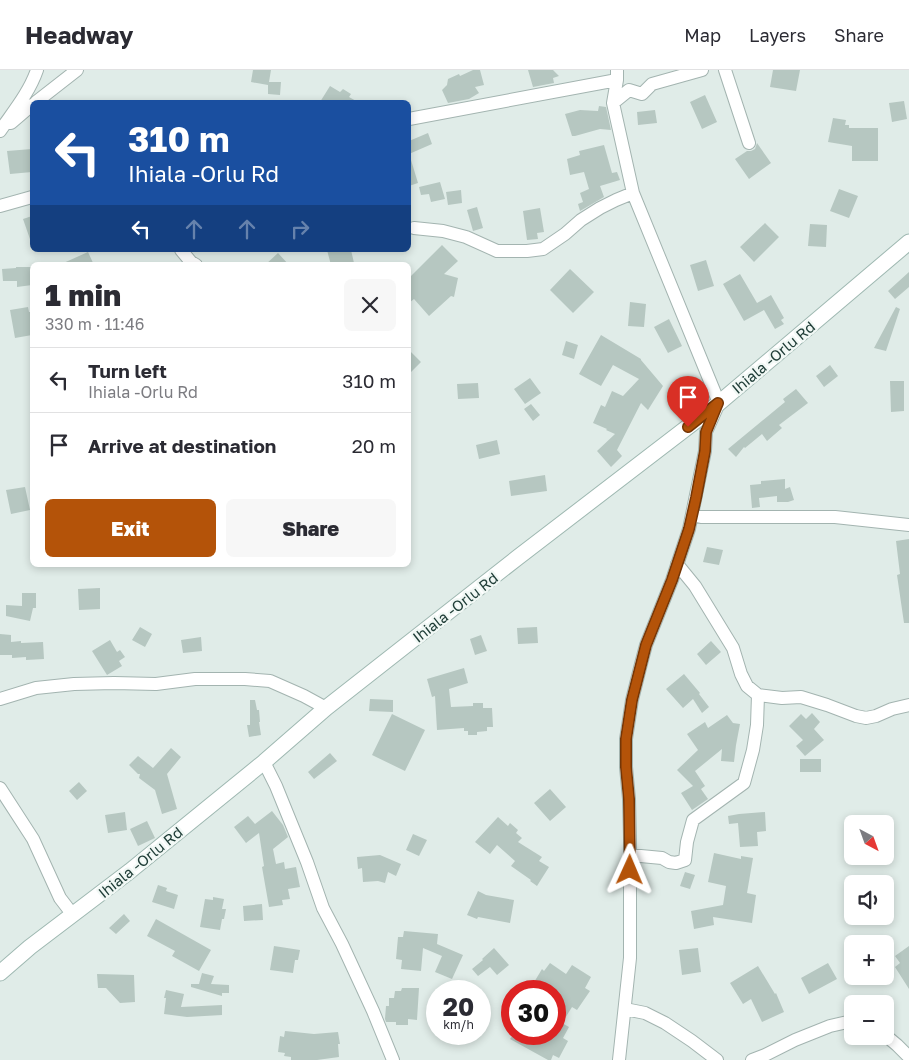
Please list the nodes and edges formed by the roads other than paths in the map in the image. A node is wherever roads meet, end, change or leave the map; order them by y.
1 (37, 70) edge
2 (77, 70) edge
3 (702, 70) edge
4 (725, 70) edge
5 (617, 75) edge
6 (39, 100) edge
7 (613, 103) junction
8 (30, 107) edge
9 (411, 119) edge
10 (0, 132) edge
11 (749, 143) dead end
12 (633, 194) junction
13 (30, 198) edge
14 (0, 206) edge
15 (414, 228) dead end
16 (909, 242) edge
17 (183, 252) edge
18 (191, 262) edge
19 (718, 403) junction
20 (692, 516) junction
21 (909, 525) edge
22 (677, 564) junction
23 (758, 695) junction
24 (0, 699) edge
25 (909, 705) edge
26 (326, 708) junction
27 (264, 762) junction
28 (0, 788) edge
29 (630, 855) junction
30 (73, 915) junction
31 (0, 973) edge
32 (625, 1009) junction
33 (844, 1023) edge
34 (894, 1042) edge
35 (909, 1057) edge
36 (393, 1060) edge
37 (619, 1060) edge
38 (716, 1060) edge
39 (752, 1060) edge

1 - 10 street
2 - 6 street
3 - 7 street
4 - 11 street
5 - 7 street
5 - 9 street
7 - 12 street
8 - 10 street
12 - 15 street
12 - 19 street
13 - 14 street
16 - 19 main road, Ihiala -Orlu Rd
17 - 18 street
19 - 20 street
19 - 26 main road, Ihiala -Orlu Rd
20 - 21 street
20 - 22 street
22 - 23 street
22 - 29 street
23 - 25 street
23 - 29 street
24 - 26 street
26 - 27 main road, Ihiala -Orlu Rd
27 - 30 main road, Ihiala -Orlu Rd
27 - 36 street
28 - 30 street
29 - 32 street
30 - 31 main road, Ihiala -Orlu Rd
32 - 37 street
32 - 38 street
33 - 39 street
34 - 35 street

